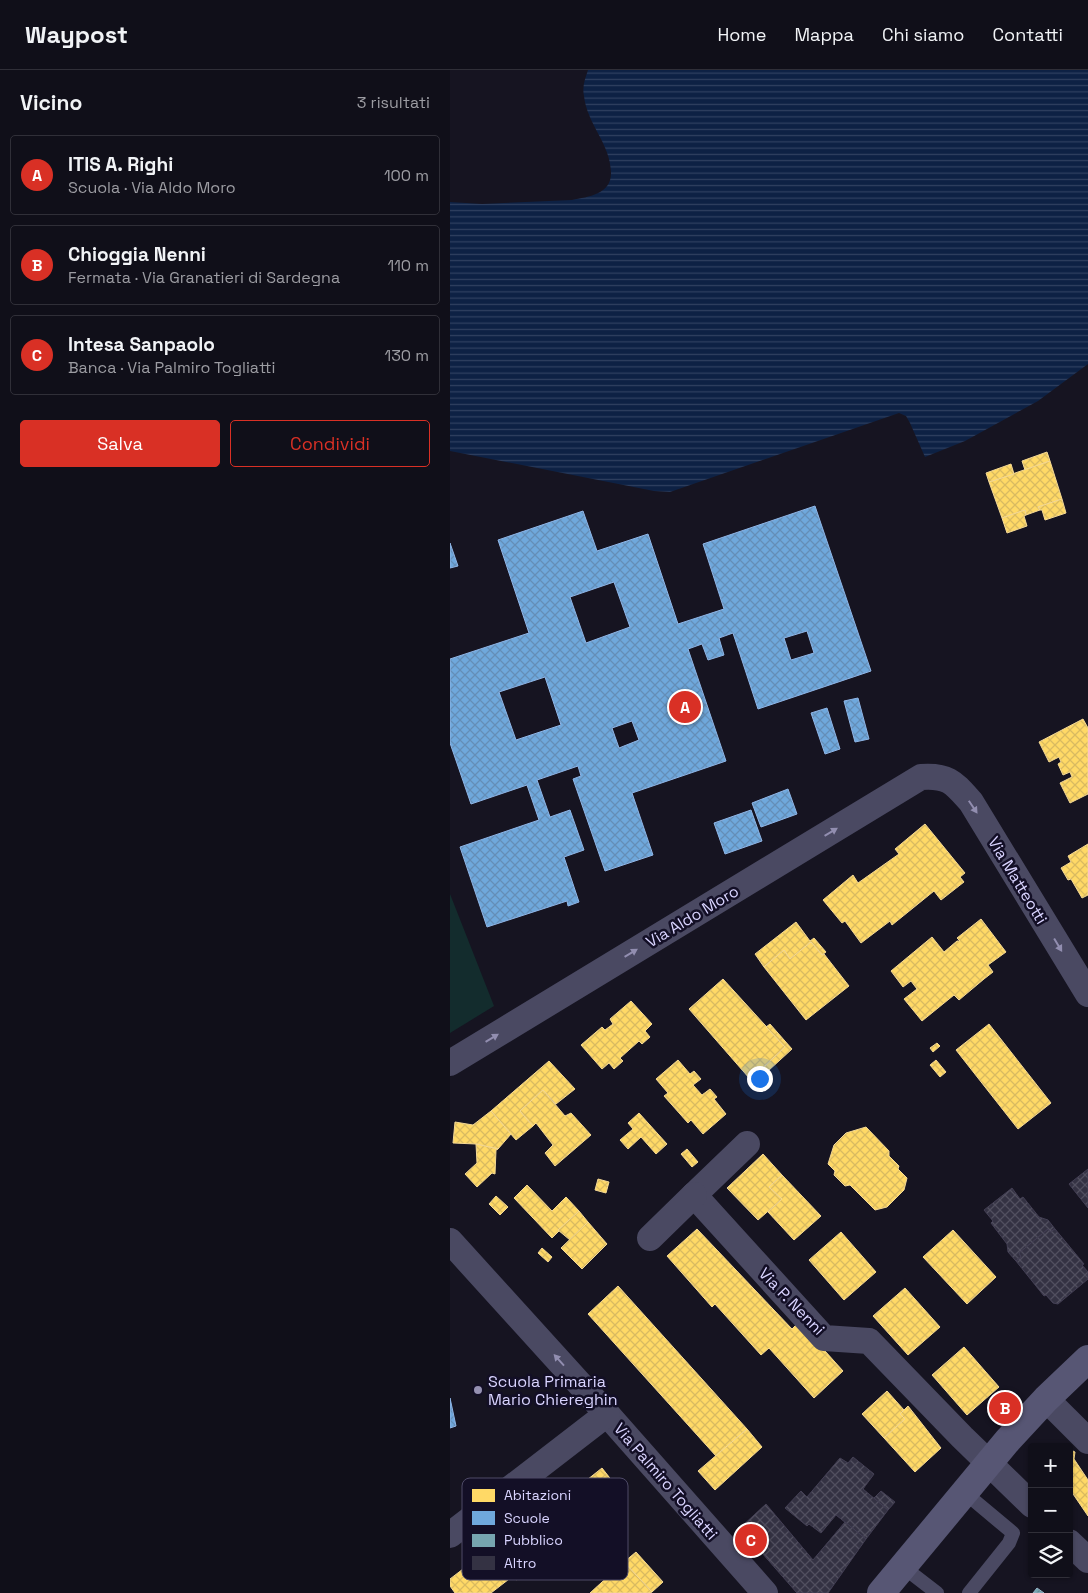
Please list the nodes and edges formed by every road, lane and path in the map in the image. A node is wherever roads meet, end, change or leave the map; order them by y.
1 (937, 776) joint
2 (1088, 994) edge
3 (450, 1063) edge
4 (747, 1144) dead end
5 (694, 1195) junction
6 (650, 1238) dead end
7 (450, 1241) edge
8 (1088, 1359) edge
9 (1046, 1399) junction
10 (607, 1414) junction
11 (1088, 1441) edge
12 (988, 1464) junction
13 (524, 1478) edge
14 (964, 1492) junction
15 (1028, 1502) edge
16 (462, 1526) edge
17 (450, 1535) edge
18 (1073, 1546) edge
19 (1088, 1560) edge
20 (902, 1566) junction
21 (765, 1593) edge
22 (881, 1593) edge
23 (937, 1593) edge
24 (969, 1593) edge

1 -> 2 street, Via Matteotti
3 -> 1 street, Via Aldo Moro
4 - 5 street
5 - 6 street
5 - 12 street, Via P. Nenni
10 -> 7 street, Via Palmiro Togliatti
8 - 9 street
9 - 11 street
9 - 12 street
10 - 13 street, Via Palmiro Togliatti
10 - 21 street, Via Palmiro Togliatti
12 - 14 street
12 - 15 street, Via P. Nenni
14 - 20 street
14 - 24 lane
16 - 17 street, Via Palmiro Togliatti
18 - 19 street
20 - 22 street
20 - 23 lane

